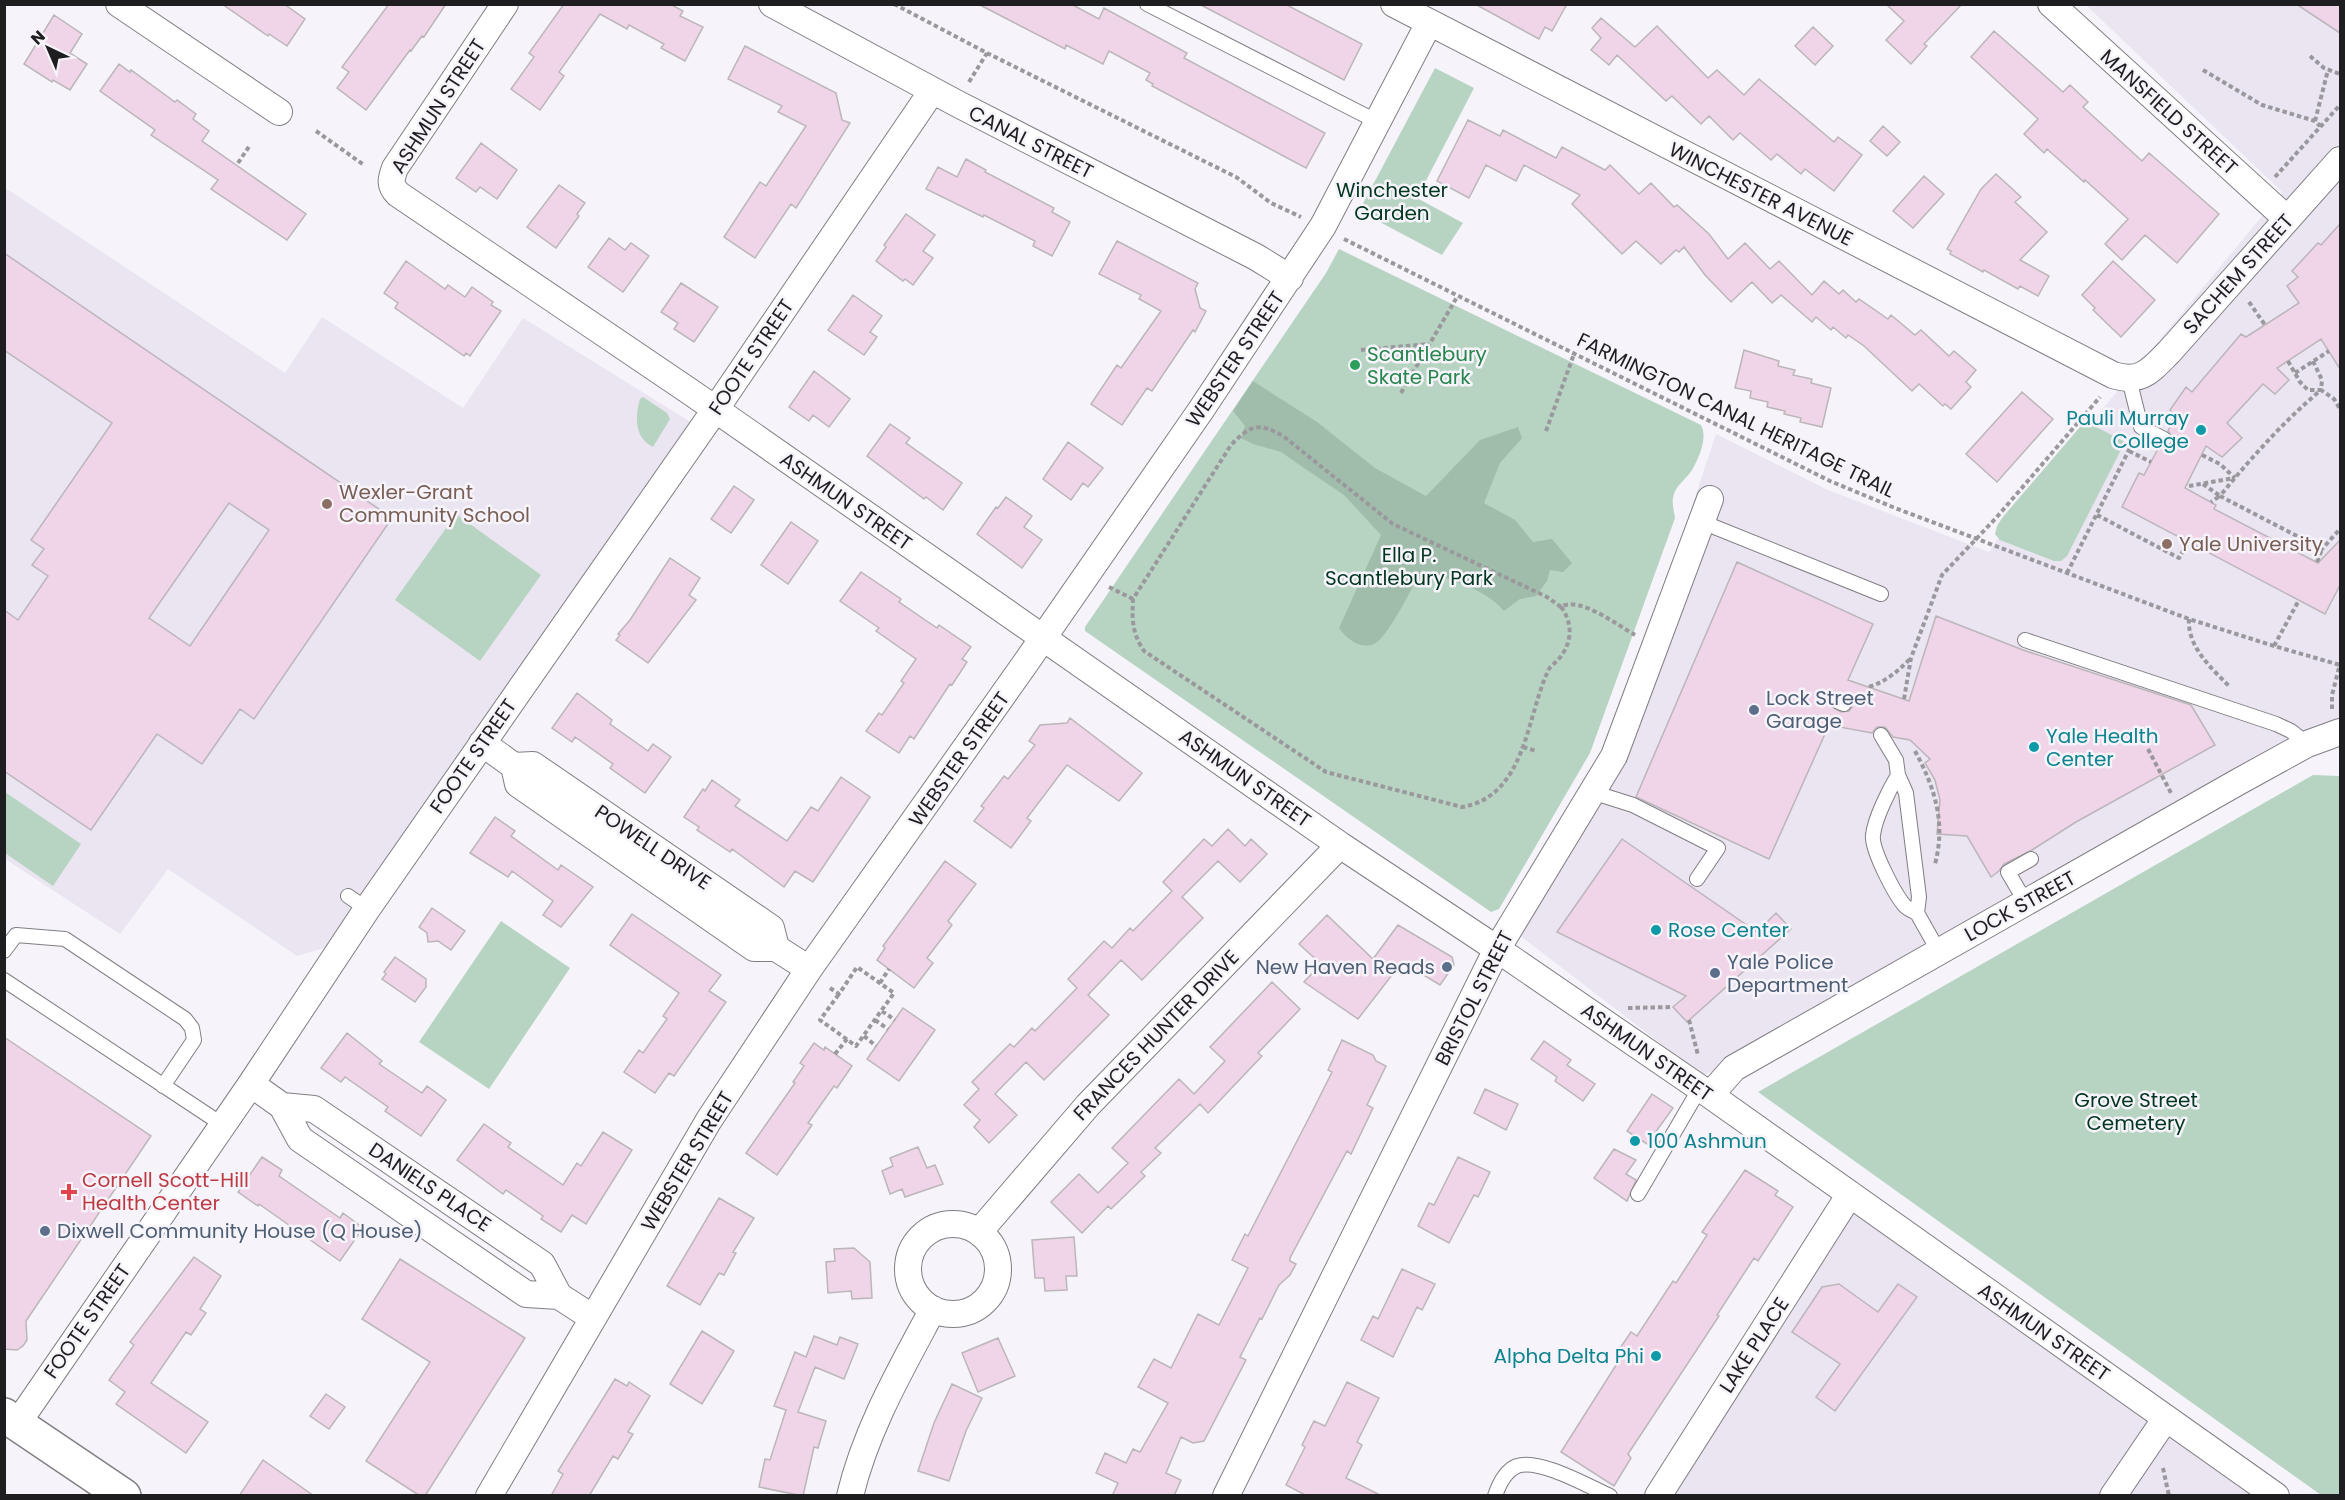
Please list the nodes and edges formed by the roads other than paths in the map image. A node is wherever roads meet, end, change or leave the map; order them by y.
1 (119, 4) edge
2 (505, 4) edge
3 (772, 4) edge
4 (1147, 4) edge
5 (1394, 4) edge
6 (2051, 4) edge
7 (1429, 23) junction
8 (932, 91) junction
9 (279, 112) dead end
10 (1378, 122) junction
11 (2340, 160) edge
12 (2287, 219) junction
13 (1290, 278) junction
14 (2129, 379) junction
15 (715, 410) junction
16 (2163, 439) dead end
17 (1706, 510) joint
18 (1881, 594) dead end
19 (1044, 637) junction
20 (2025, 640) dead end
21 (2338, 726) edge
22 (1881, 735) dead end
23 (482, 743) junction
24 (2307, 744) junction
25 (1898, 775) junction
26 (1592, 792) junction
27 (1340, 845) junction
28 (2031, 859) dead end
29 (1697, 879) dead end
30 (2026, 903) junction
31 (1917, 913) junction
32 (1497, 949) junction
33 (4, 951) edge
34 (1939, 952) junction
35 (809, 969) junction
36 (4, 980) edge
37 (251, 1084) junction
38 (163, 1086) junction
39 (1705, 1092) junction
40 (223, 1125) junction
41 (1638, 1194) dead end
42 (1850, 1194) junction
43 (979, 1232) junction
44 (933, 1309) junction
45 (593, 1318) junction
46 (2166, 1418) junction
47 (10, 1419) edge
48 (124, 1496) edge
49 (489, 1496) edge
50 (850, 1496) edge
51 (1226, 1496) edge
52 (1495, 1496) edge
53 (1610, 1496) edge
54 (1658, 1496) edge
55 (2113, 1496) edge
56 (2276, 1496) edge

1 - 9 street
2 - 15 street, ASHMUN STREET
3 - 8 street, CANAL STREET
4 - 10 lane
5 - 7 street, WINCHESTER AVENUE
6 - 12 street, MANSFIELD STREET
7 - 10 street, WEBSTER STREET
7 - 14 street, WINCHESTER AVENUE
8 - 13 street, CANAL STREET
8 - 15 street, FOOTE STREET
10 - 13 street, WEBSTER STREET
11 - 12 street, SACHEM STREET
12 - 14 street, SACHEM STREET
13 - 19 street, WEBSTER STREET
14 - 16 lane
15 - 19 street, ASHMUN STREET
15 - 23 street, FOOTE STREET
17 - 18 lane
17 - 26 street, BRISTOL STREET
19 - 27 street, ASHMUN STREET
19 - 35 street, WEBSTER STREET
20 - 24 lane
21 - 24 street, LOCK STREET
22 - 25 lane
23 - 35 street, POWELL DRIVE
23 - 37 street, FOOTE STREET
24 - 30 street, LOCK STREET
25 - 31 lane
25 - 31 lane
26 - 29 lane
26 - 32 street, BRISTOL STREET
27 - 32 street, ASHMUN STREET
27 - 43 street, FRANCES HUNTER DRIVE
28 - 30 lane
30 - 34 street, LOCK STREET
31 - 34 lane
32 - 39 street, ASHMUN STREET
32 - 51 street, BRISTOL STREET
33 - 38 lane
34 - 39 street, LOCK STREET
35 - 45 street, WEBSTER STREET
36 - 38 lane
37 - 40 street, FOOTE STREET
37 - 45 street, DANIELS PLACE
38 - 40 lane
39 - 41 lane
39 - 42 street, ASHMUN STREET
40 - 47 street, FOOTE STREET
42 - 46 street, ASHMUN STREET
42 - 54 street, LAKE PLACE
43 - 44 street
43 - 44 street
44 - 50 street
45 - 49 street, WEBSTER STREET
46 - 55 street
46 - 56 street, ASHMUN STREET
47 - 48 main road
52 - 53 lane

